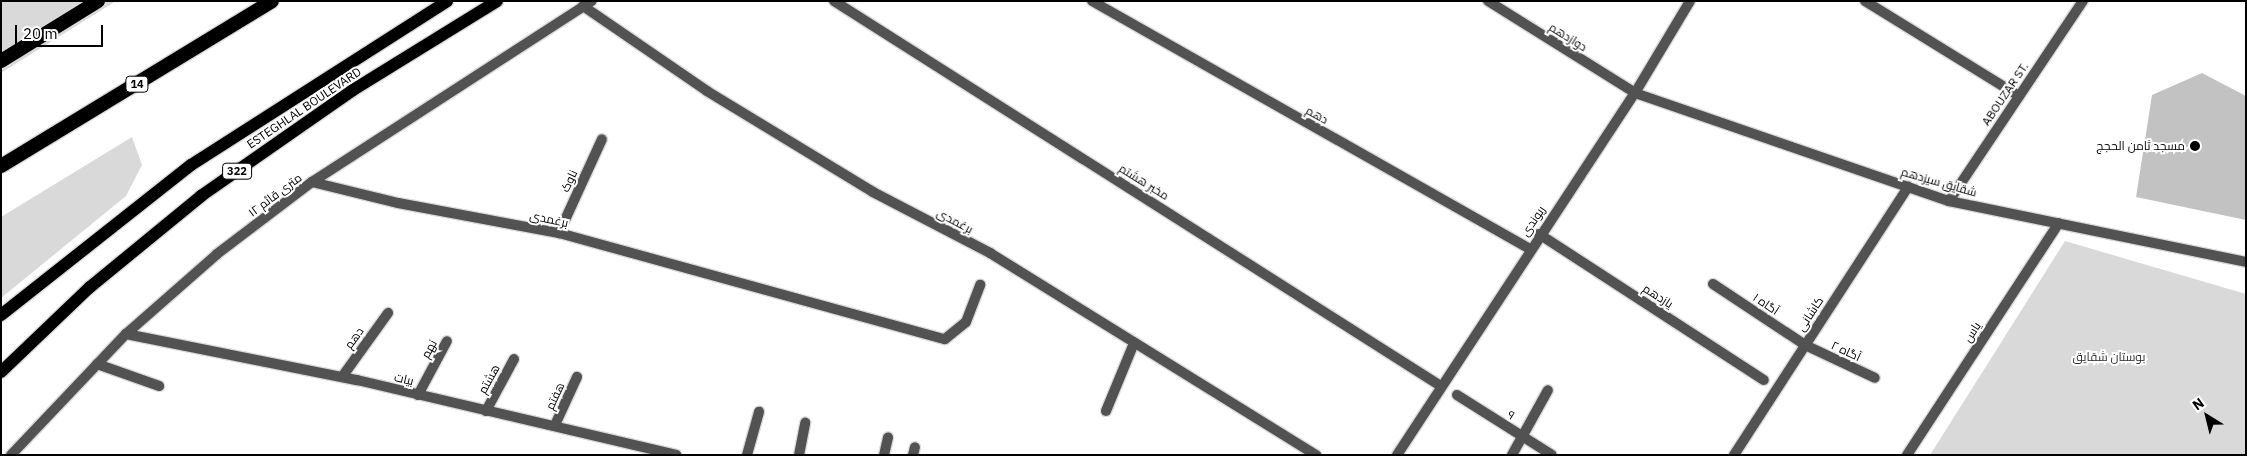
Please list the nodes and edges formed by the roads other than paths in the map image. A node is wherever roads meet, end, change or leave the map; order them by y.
1 (98, 1) edge
2 (272, 1) edge
3 (447, 1) edge
4 (497, 1) edge
5 (834, 1) edge
6 (1092, 1) edge
7 (1488, 1) edge
8 (1690, 1) edge
9 (1865, 1) edge
10 (2083, 1) edge
11 (588, 4) edge
12 (1, 61) edge
13 (1635, 93) junction
14 (2019, 96) junction
15 (602, 139) dead end
16 (1, 166) edge
17 (312, 182) junction
18 (1908, 187) junction
19 (1949, 201) junction
20 (2058, 223) junction
21 (559, 233) junction
22 (1539, 234) junction
23 (1530, 249) junction
24 (2246, 262) edge
25 (1714, 284) dead end
26 (980, 285) dead end
27 (388, 313) dead end
28 (1, 315) edge
29 (126, 334) junction
30 (447, 341) dead end
31 (1134, 343) junction
32 (1805, 346) junction
33 (514, 359) dead end
34 (97, 364) junction
35 (1, 372) edge
36 (342, 377) junction
37 (577, 377) dead end
38 (1876, 378) dead end
39 (1764, 380) dead end
40 (159, 386) dead end
41 (1441, 386) junction
42 (1548, 390) dead end
43 (418, 395) junction
44 (1456, 395) dead end
45 (486, 411) junction
46 (1106, 411) dead end
47 (759, 412) dead end
48 (806, 423) dead end
49 (555, 425) junction
50 (888, 437) dead end
51 (1522, 437) junction
52 (10, 455) edge
53 (676, 455) edge
54 (747, 455) edge
55 (799, 455) edge
56 (884, 455) edge
57 (1316, 455) edge
58 (1397, 455) edge
59 (1512, 455) edge
60 (1552, 455) edge
61 (1734, 455) edge
62 (1907, 455) edge

1 - 12 highway
2 - 16 highway, 14
3 - 28 main road, ESTEGHLAL BOULEVARD / 322
4 - 35 main road, ESTEGHLAL BOULEVARD / 322
5 - 41 street, مخبر هشتم
6 - 23 street, دهم
7 - 13 street, دوازدهم
8 - 13 street, ریوندی
9 - 14 street
10 - 14 street, ABOUZAR ST.
11 - 17 street, ۱۲ متری قائم
11 - 31 street, برغمدی
13 - 18 street, شقایق سیزدهم
13 - 22 street, ریوندی
14 - 19 street, ABOUZAR ST.
15 - 21 street, ناوک
17 - 21 street, برغمدی
17 - 29 street, ۱۲ متری قائم
18 - 19 street, شقایق سیزدهم
18 - 32 street, کاشانی
19 - 20 street, شقایق سیزدهم
20 - 24 street, شقایق سیزدهم
20 - 62 street, یاس
21 - 26 street, برغمدی
22 - 23 street, ریوندی
22 - 39 street, یازدهم
23 - 41 street, ریوندی
25 - 32 street, آگاه ۱
27 - 36 street, دهم
29 - 34 street, ۱۲ متری قائم
29 - 36 street, بیات
30 - 43 street, نهم
31 - 46 street
31 - 57 street, برغمدی
32 - 38 street, آگاه ۲
32 - 61 street, کاشانی
33 - 45 street, هشتم
34 - 40 street
34 - 52 street, ۱۲ متری قائم
36 - 43 street, بیات
37 - 49 street, هفتم
41 - 58 street, ریوندی
42 - 51 street
43 - 45 street, بیات
44 - 51 street, ۹
45 - 49 street, بیات
47 - 54 street
48 - 55 street
49 - 53 street, بیات
50 - 56 street
51 - 59 street
51 - 60 street, ۹

